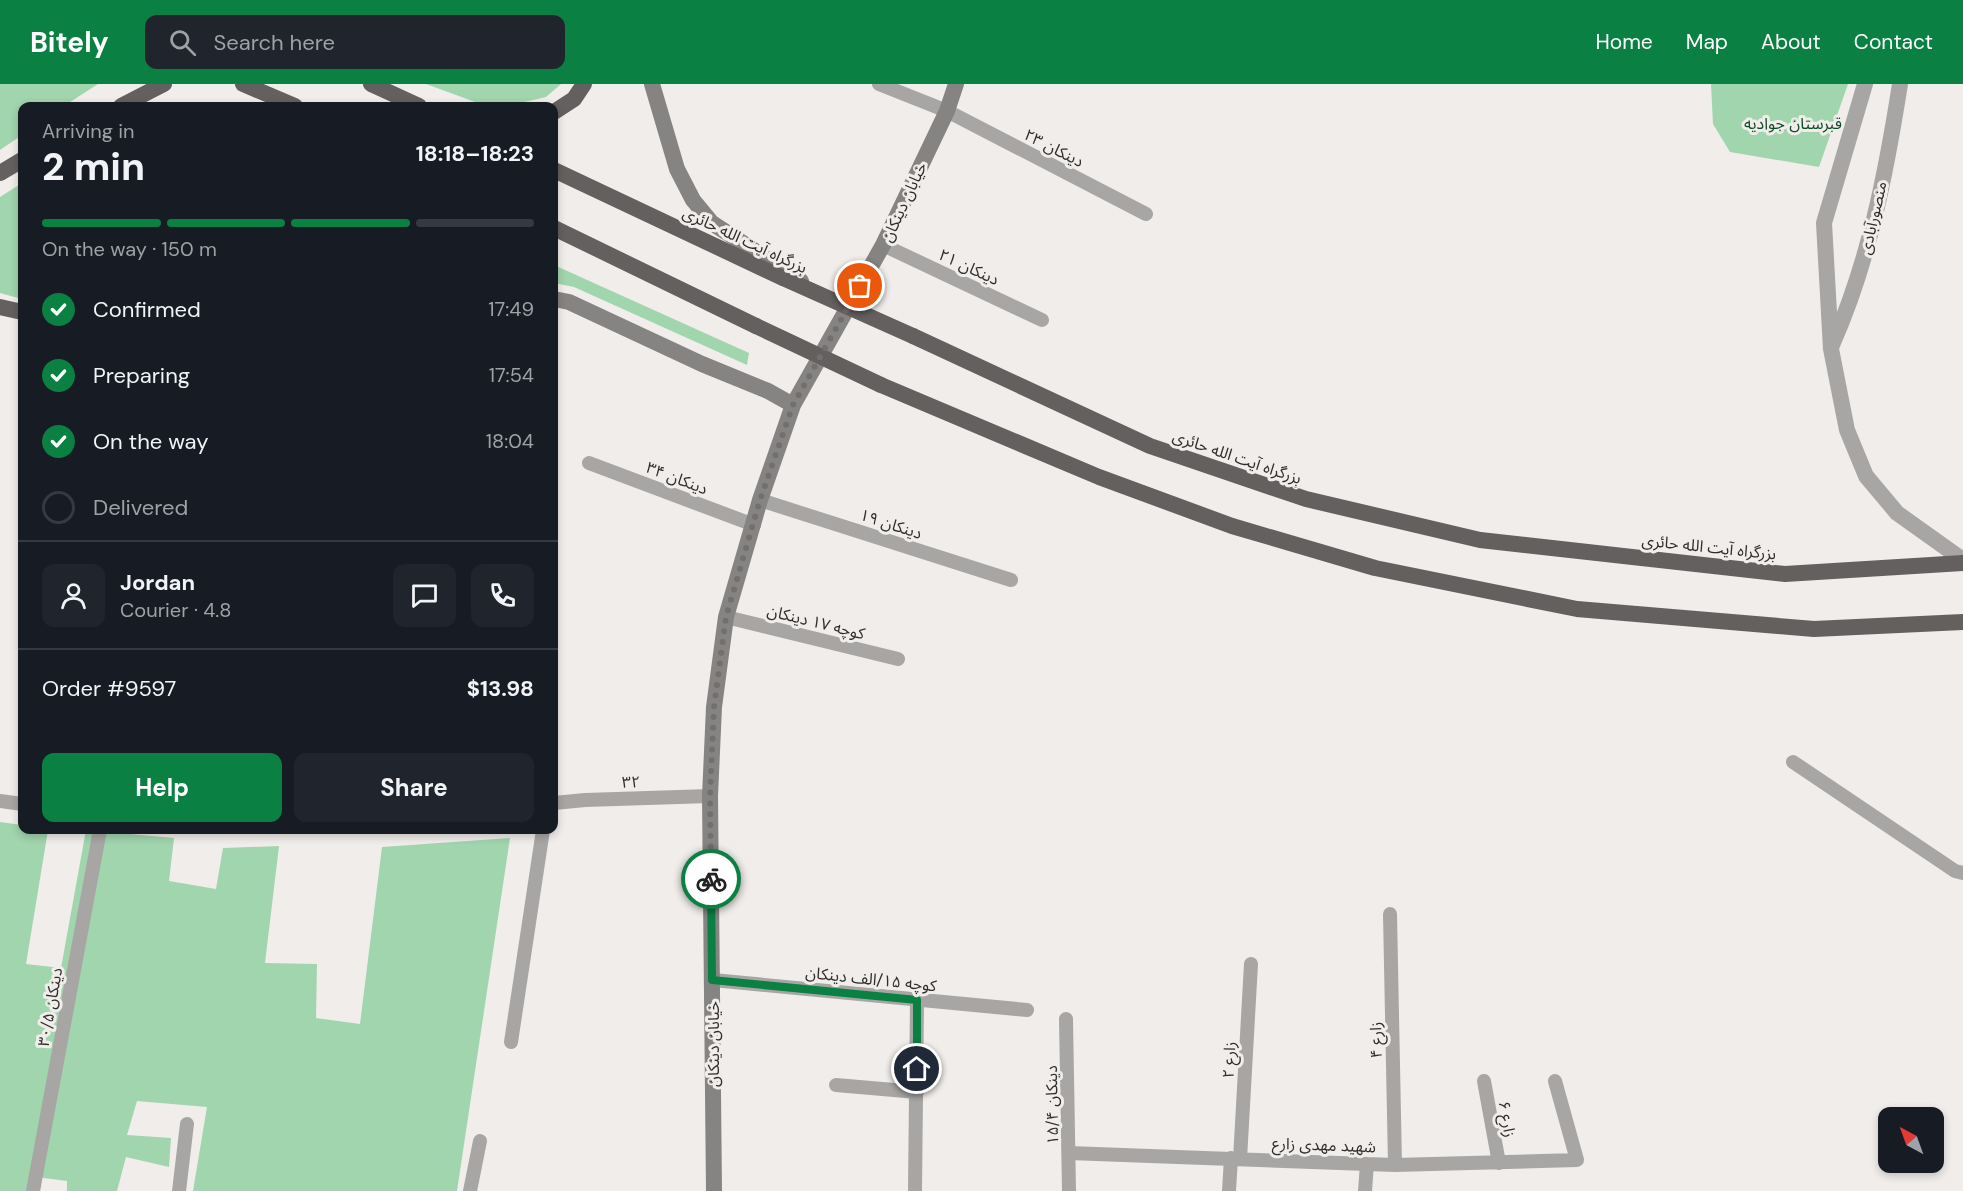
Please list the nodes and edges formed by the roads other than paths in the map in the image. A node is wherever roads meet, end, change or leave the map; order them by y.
1 (164, 84) edge
2 (243, 84) edge
3 (371, 84) edge
4 (584, 84) edge
5 (652, 84) edge
6 (879, 84) edge
7 (957, 84) edge
8 (1864, 84) edge
9 (1900, 84) edge
10 (266, 95) junction
11 (394, 95) junction
12 (129, 102) edge
13 (274, 102) edge
14 (284, 102) edge
15 (410, 102) edge
16 (419, 102) edge
17 (558, 109) edge
18 (947, 111) junction
19 (18, 162) edge
20 (558, 172) edge
21 (0, 173) edge
22 (1146, 214) dead end
23 (558, 230) edge
24 (558, 242) edge
25 (883, 245) junction
26 (612, 256) junction
27 (558, 300) edge
28 (834, 302) junction
29 (0, 307) edge
30 (18, 311) edge
31 (1042, 320) dead end
32 (1831, 349) junction
33 (793, 405) junction
34 (589, 463) dead end
35 (760, 500) junction
36 (754, 525) junction
37 (1963, 562) edge
38 (1011, 580) dead end
39 (726, 617) junction
40 (1963, 622) edge
41 (898, 659) dead end
42 (1793, 762) dead end
43 (710, 796) junction
44 (0, 801) edge
45 (18, 803) edge
46 (558, 803) edge
47 (99, 834) edge
48 (542, 834) edge
49 (1963, 873) edge
50 (1390, 914) dead end
51 (1251, 964) dead end
52 (712, 980) junction
53 (917, 1000) junction
54 (1027, 1010) dead end
55 (1066, 1019) dead end
56 (511, 1042) dead end
57 (1484, 1081) dead end
58 (1555, 1081) dead end
59 (836, 1085) dead end
60 (916, 1092) junction
61 (187, 1124) dead end
62 (480, 1141) dead end
63 (1069, 1153) junction
64 (1235, 1159) junction
65 (1499, 1163) junction
66 (1367, 1164) junction
67 (1395, 1165) junction
68 (33, 1191) edge
69 (179, 1191) edge
70 (470, 1191) edge
71 (714, 1191) edge
72 (915, 1191) edge
73 (1069, 1191) edge
74 (1229, 1191) edge
75 (1365, 1191) edge

1 - 12 highway
2 - 10 highway
3 - 11 highway
4 - 17 highway
5 - 28 main road
6 - 18 street, ۲۳ دینکان
7 - 18 main road, خیابان دینکان
8 - 32 street
9 - 32 street, منصورآبادی
10 - 13 highway
10 - 14 highway
11 - 15 highway
11 - 16 highway
18 - 22 street, ۲۳ دینکان
18 - 25 main road, خیابان دینکان
19 - 21 highway
20 - 28 highway, بزرگراه آیت الله حائری, bridge
23 - 26 highway
24 - 26 highway
25 - 31 street, ۲۱ دینکان
25 - 33 main road, خیابان دینکان
26 - 40 highway, bridge
27 - 33 main road
28 - 37 highway, بزرگراه آیت الله حائری, bridge
29 - 30 highway
32 - 37 street
33 - 35 main road, خیابان دینکان
34 - 36 street, ۳۴ دینکان
35 - 36 main road, خیابان دینکان
35 - 38 street, ۱۹ دینکان
36 - 39 main road, خیابان دینکان
39 - 41 street, کوچه ۱۷ دینکان
39 - 43 main road, خیابان دینکان
42 - 49 street
43 - 46 street, ۳۲
43 - 52 main road, خیابان دینکان
44 - 45 street
47 - 68 street, ۳۰/۵ دینکان
48 - 56 street
50 - 67 street, ۴ زارع
51 - 64 street, ۲ زارع
52 - 53 street, کوچه ۱۵/الف دینکان
52 - 71 main road, خیابان دینکان
53 - 54 street, کوچه ۱۵/الف دینکان
53 - 60 street
55 - 63 street, ۱۵/۴ دینکان
57 - 65 street, ۶ زارع
58 - 65 street, شهید مهدی زارع
59 - 60 street
60 - 72 street
61 - 69 street
62 - 70 street
63 - 64 street, شهید مهدی زارع
63 - 73 street, ۱۵/۴ دینکان
64 - 66 street, شهید مهدی زارع
64 - 74 street, ۲ زارع
65 - 67 street, شهید مهدی زارع
66 - 67 street, شهید مهدی زارع
66 - 75 street

